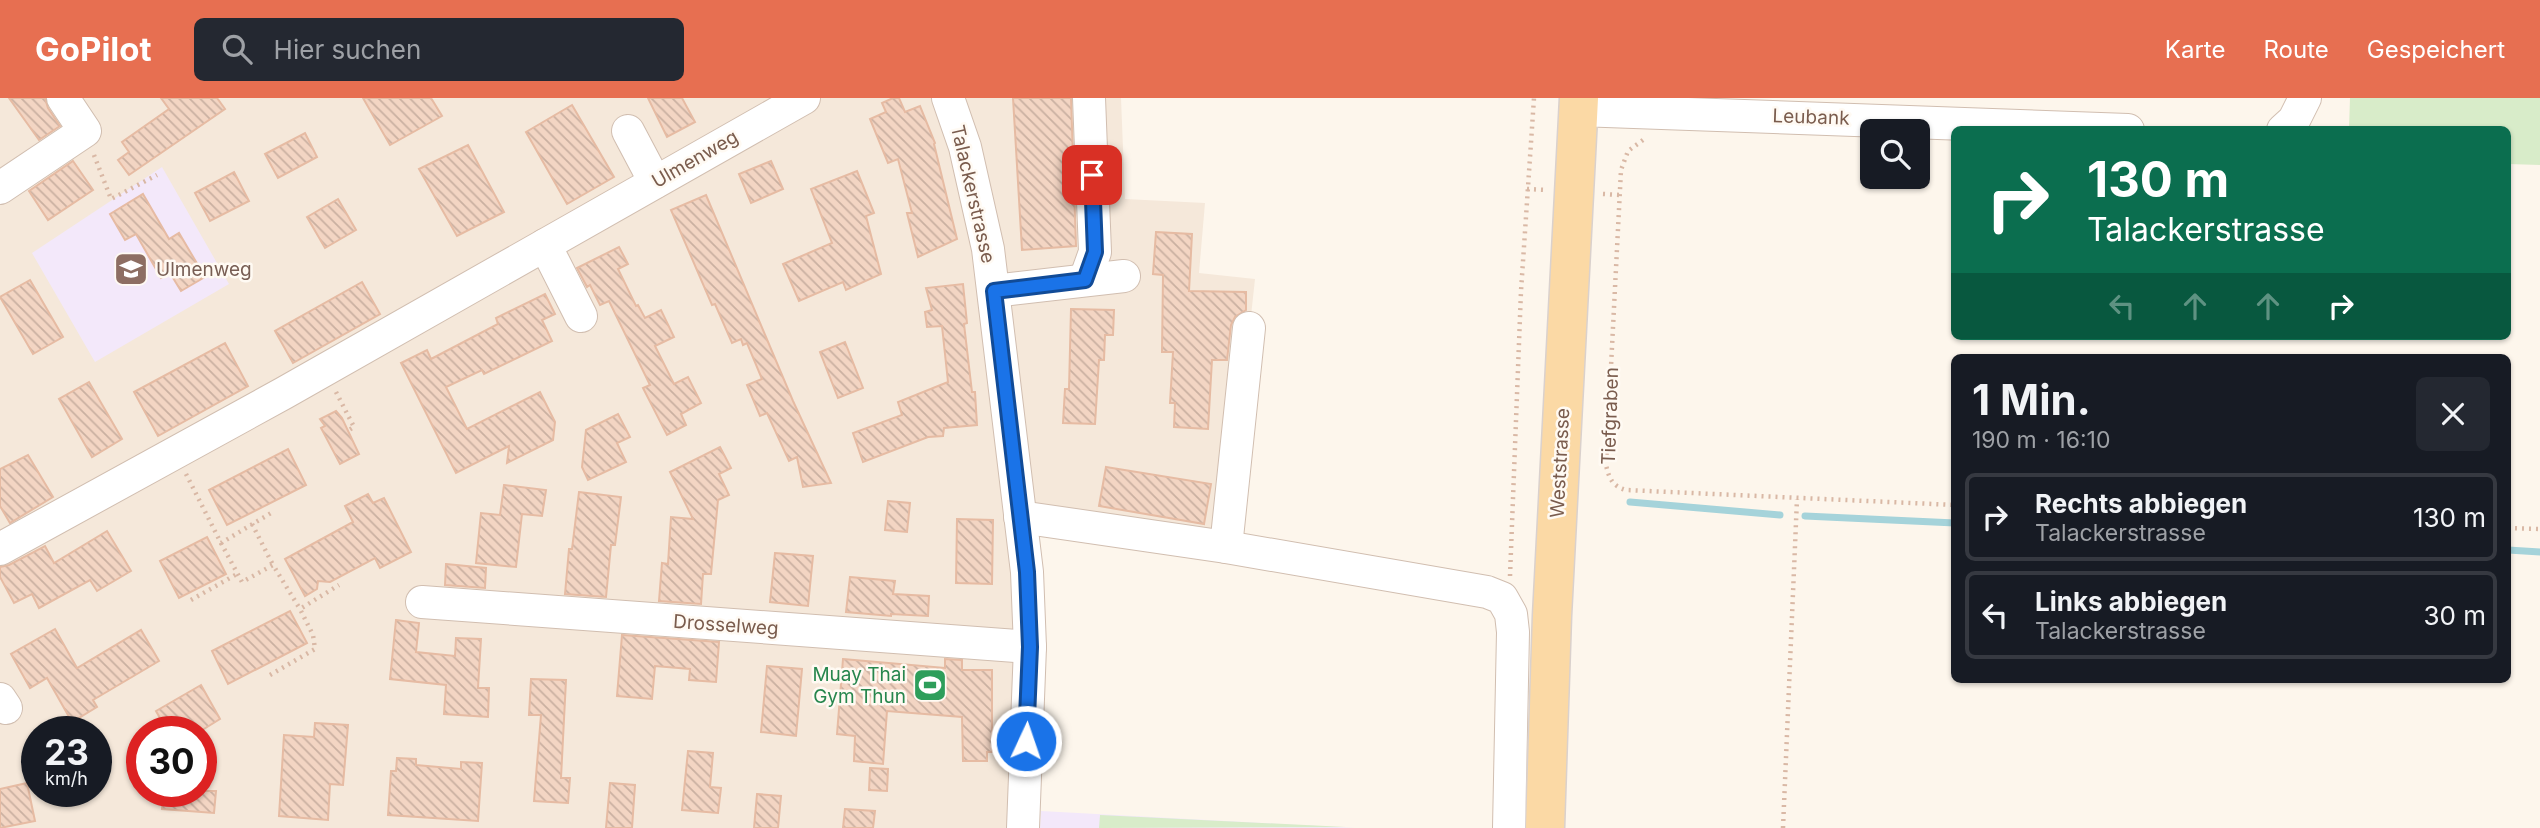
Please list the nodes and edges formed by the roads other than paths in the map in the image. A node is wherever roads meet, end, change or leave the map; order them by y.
1 (63, 98) edge
2 (804, 98) edge
3 (948, 98) edge
4 (1089, 98) edge
5 (2305, 98) edge
6 (1579, 104) edge
7 (1829, 108) edge
8 (2073, 126) edge
9 (2287, 126) edge
10 (628, 131) dead end
11 (655, 182) junction
12 (0, 188) edge
13 (545, 244) junction
14 (1124, 276) dead end
15 (1085, 280) junction
16 (994, 291) junction
17 (581, 316) dead end
18 (1249, 328) dead end
19 (1020, 517) junction
20 (1226, 547) junction
21 (0, 549) edge
22 (422, 602) dead end
23 (1030, 647) junction
24 (1023, 828) edge
25 (1509, 828) edge
26 (1545, 828) edge

1 - 12 street
2 - 11 street, Ulmenweg
3 - 16 street, Talackerstrasse
4 - 15 street
5 - 9 street
6 - 7 street, Leubank
6 - 26 main road, Weststrasse
7 - 8 street, Leubank
10 - 11 street
11 - 13 street, Ulmenweg
13 - 17 street
13 - 21 street, Ulmenweg
14 - 15 street, Talackerstrasse
15 - 16 street, Talackerstrasse
16 - 19 street, Talackerstrasse
18 - 20 street
19 - 20 street
19 - 23 street, Talackerstrasse
20 - 25 street
22 - 23 street, Drosselweg
23 - 24 street, Talackerstrasse

